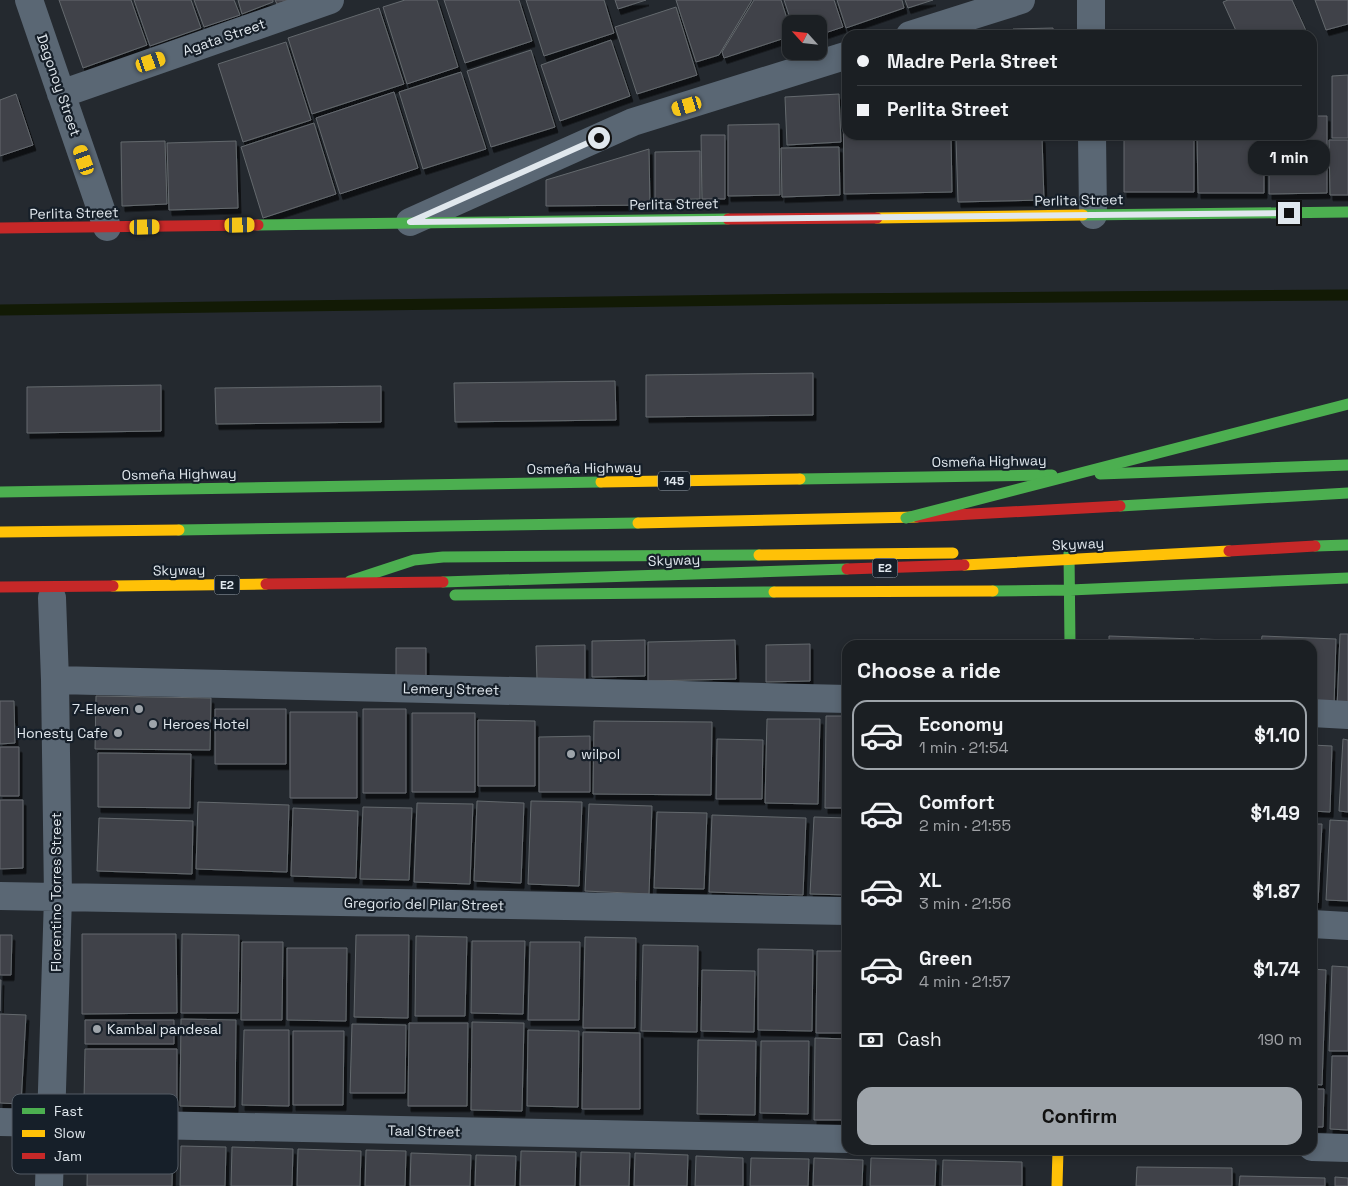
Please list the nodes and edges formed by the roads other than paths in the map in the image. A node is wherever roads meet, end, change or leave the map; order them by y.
1 (30, 0) edge
2 (330, 0) edge
3 (1021, 0) edge
4 (1091, 0) edge
5 (926, 30) edge
6 (1091, 30) edge
7 (842, 57) edge
8 (62, 94) junction
9 (1092, 140) edge
10 (1348, 212) edge
11 (1093, 215) junction
12 (410, 222) junction
13 (107, 227) junction
14 (0, 228) edge
15 (1348, 404) edge
16 (1348, 465) edge
17 (0, 492) edge
18 (1348, 492) edge
19 (906, 518) junction
20 (0, 532) edge
21 (1348, 537) edge
22 (1348, 545) edge
23 (989, 552) dead end
24 (1069, 552) junction
25 (960, 553) dead end
26 (1348, 578) edge
27 (0, 587) edge
28 (1070, 590) junction
29 (441, 595) dead end
30 (322, 596) dead end
31 (52, 598) dead end
32 (1070, 640) edge
33 (55, 680) junction
34 (842, 699) edge
35 (1317, 713) edge
36 (1348, 714) edge
37 (0, 896) edge
38 (58, 897) junction
39 (842, 911) edge
40 (1317, 924) edge
41 (1348, 926) edge
42 (52, 1094) edge
43 (178, 1126) edge
44 (842, 1139) edge
45 (1317, 1147) edge
46 (1348, 1148) edge
47 (1058, 1155) edge
48 (1057, 1186) edge

1 - 8 street, Dagonoy Street
2 - 8 street, Agata Street
3 - 5 street
4 - 6 street
7 - 12 street
8 - 13 street, Dagonoy Street
9 - 11 street
10 - 11 main road, Perlita Street
11 - 12 main road, Perlita Street
12 - 13 main road, Perlita Street
13 - 14 main road, Perlita Street
15 - 19 main road, bridge
16 - 17 main road, Osmeña Highway / 145
18 - 19 main road, bridge
19 - 20 main road
21 - 24 main road
22 - 27 main road, Skyway / E2, bridge
23 - 24 main road
24 - 28 main road
25 - 30 main road
26 - 28 main road
28 - 29 main road
28 - 32 main road
31 - 33 street, Florentino Torres Street
33 - 34 street, Lemery Street
33 - 38 street, Florentino Torres Street
35 - 36 street
37 - 38 street, Gregorio del Pilar Street
38 - 39 street, Gregorio del Pilar Street
38 - 42 street, Florentino Torres Street
40 - 41 street
43 - 44 street, Taal Street
45 - 46 street
47 - 48 main road

